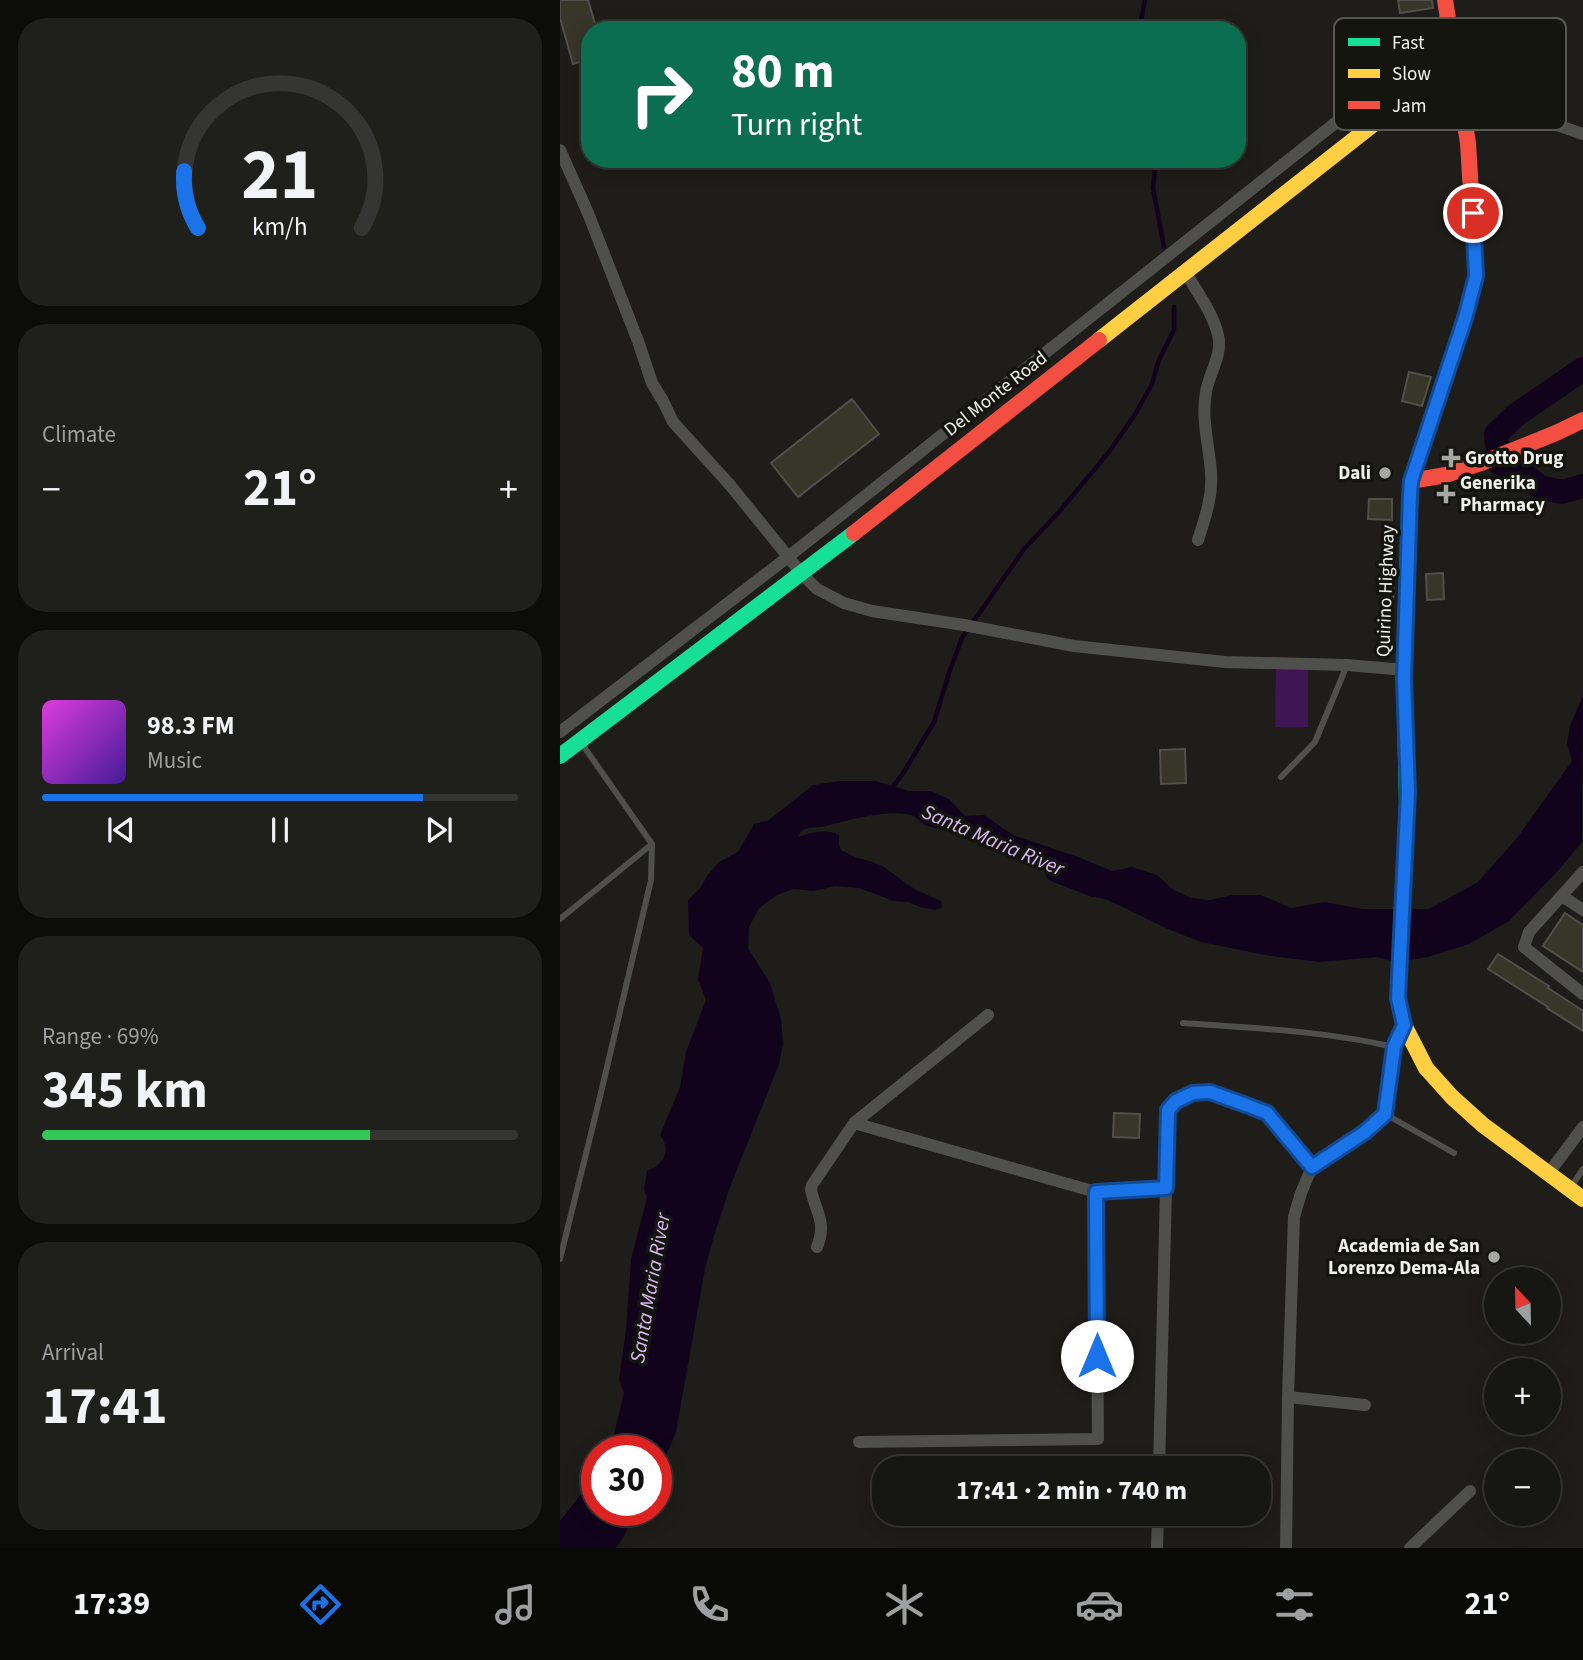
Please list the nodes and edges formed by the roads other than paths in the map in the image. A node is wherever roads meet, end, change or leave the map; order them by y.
1 (1445, 0) edge
2 (1448, 18) edge
3 (1334, 125) edge
4 (1566, 128) edge
5 (1367, 130) edge
6 (1465, 130) edge
7 (1583, 134) edge
8 (560, 150) edge
9 (1237, 202) junction
10 (1252, 221) junction
11 (1186, 273) junction
12 (1583, 420) edge
13 (1411, 481) junction
14 (1198, 540) dead end
15 (788, 558) junction
16 (802, 574) junction
17 (1347, 665) junction
18 (1405, 670) junction
19 (564, 729) edge
20 (580, 741) junction
21 (560, 756) edge
22 (1281, 777) dead end
23 (652, 844) junction
24 (1583, 872) edge
25 (1562, 896) junction
26 (1583, 910) edge
27 (560, 919) edge
28 (1583, 994) edge
29 (988, 1015) dead end
30 (1183, 1023) dead end
31 (1404, 1025) junction
32 (1394, 1047) junction
33 (1385, 1114) junction
34 (854, 1123) junction
35 (1583, 1127) edge
36 (1454, 1153) dead end
37 (1312, 1167) junction
38 (1583, 1169) edge
39 (1548, 1174) junction
40 (1166, 1188) junction
41 (1096, 1192) junction
42 (1577, 1194) edge
43 (817, 1247) dead end
44 (560, 1259) edge
45 (1288, 1397) junction
46 (1365, 1405) dead end
47 (859, 1442) dead end
48 (1159, 1456) edge
49 (1470, 1491) dead end
50 (1158, 1526) edge
51 (1157, 1548) edge
52 (1286, 1548) edge
53 (1410, 1548) edge

1 - 2 street, Quirino Highway
3 - 9 street, Del Monte Road
4 - 7 street
5 - 10 street, Del Monte Road
6 - 13 street, Quirino Highway
8 - 15 street
9 - 10 street
9 - 15 street, Del Monte Road
10 - 11 street, Del Monte Road
11 - 14 street
11 - 16 street, Del Monte Road
12 - 13 street
13 - 18 street, Quirino Highway
15 - 16 street
15 - 19 street, Del Monte Road
16 - 17 street
16 - 20 street, Del Monte Road
17 - 18 street
17 - 22 lane
18 - 31 street, Quirino Highway
19 - 20 street
20 - 21 street, Del Monte Road
20 - 23 lane
23 - 27 lane
23 - 44 lane
24 - 25 street
25 - 26 street
25 - 28 street
29 - 34 street
30 - 32 lane
31 - 32 street
31 - 39 street, Quirino Highway
32 - 33 street
33 - 36 lane
33 - 37 street
34 - 41 street
34 - 43 street
35 - 39 street
37 - 40 street
37 - 45 street
38 - 42 lane
39 - 42 street, Quirino Highway
40 - 41 street
40 - 48 street
41 - 47 street
45 - 46 street
45 - 52 street
49 - 53 street
50 - 51 street

